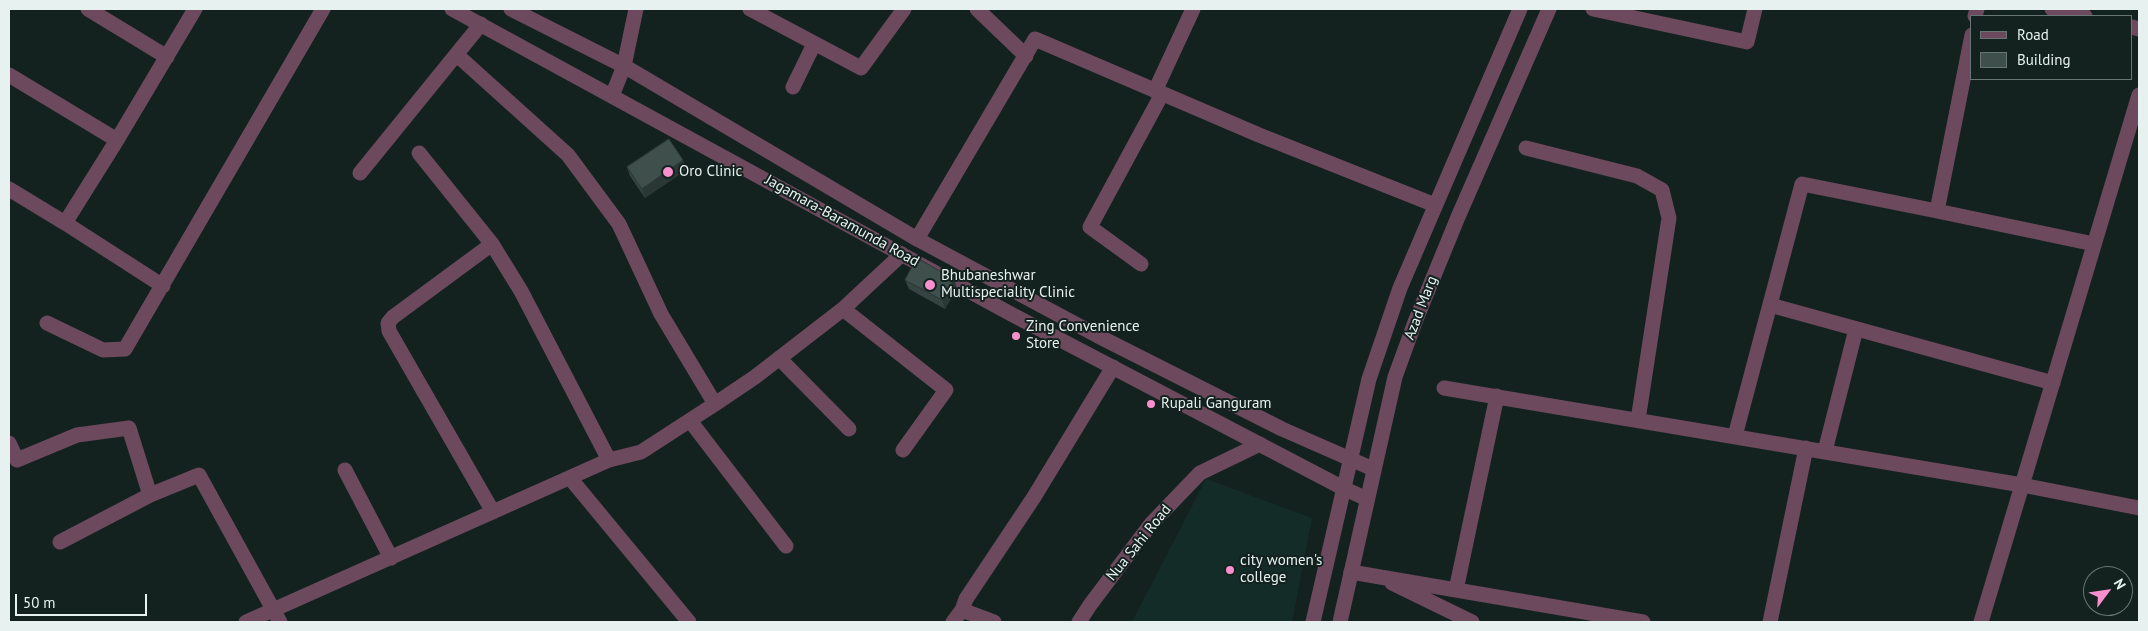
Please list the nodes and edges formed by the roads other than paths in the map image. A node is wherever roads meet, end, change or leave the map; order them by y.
1 (88, 9) edge
2 (195, 9) edge
3 (323, 9) edge
4 (452, 9) edge
5 (511, 9) edge
6 (636, 9) edge
7 (750, 9) edge
8 (904, 9) edge
9 (977, 9) edge
10 (1193, 9) edge
11 (1520, 9) edge
12 (1549, 9) edge
13 (1593, 9) edge
14 (1755, 9) edge
15 (2052, 9) edge
16 (2080, 15) edge
17 (481, 24) junction
18 (814, 44) junction
19 (1970, 45) edge
20 (458, 55) junction
21 (1026, 56) junction
22 (167, 57) junction
23 (624, 66) junction
24 (9, 75) edge
25 (793, 87) dead end
26 (1159, 92) junction
27 (2139, 95) edge
28 (612, 96) junction
29 (117, 140) junction
30 (1526, 148) dead end
31 (419, 153) dead end
32 (360, 174) dead end
33 (9, 189) edge
34 (1436, 205) junction
35 (1938, 211) junction
36 (65, 223) junction
37 (917, 239) junction
38 (492, 244) junction
39 (2094, 244) junction
40 (902, 254) junction
41 (1141, 264) dead end
42 (163, 286) junction
43 (1770, 305) junction
44 (843, 310) junction
45 (47, 323) dead end
46 (1856, 329) junction
47 (779, 358) junction
48 (1113, 367) junction
49 (2053, 383) junction
50 (1444, 388) dead end
51 (1497, 396) junction
52 (715, 404) junction
53 (1638, 420) junction
54 (691, 422) junction
55 (848, 429) dead end
56 (1736, 436) junction
57 (9, 443) edge
58 (1260, 444) junction
59 (1806, 448) junction
60 (903, 450) dead end
61 (1825, 451) junction
62 (1350, 459) junction
63 (609, 460) junction
64 (1373, 469) junction
65 (345, 470) dead end
66 (570, 478) junction
67 (2022, 485) junction
68 (1343, 488) junction
69 (150, 495) junction
70 (1367, 499) junction
71 (2139, 508) edge
72 (493, 512) junction
73 (60, 542) dead end
74 (786, 546) dead end
75 (392, 558) junction
76 (1351, 572) junction
77 (1376, 576) junction
78 (1456, 590) junction
79 (277, 616) edge
80 (957, 616) edge
81 (246, 622) edge
82 (688, 622) edge
83 (994, 622) edge
84 (1079, 622) edge
85 (1313, 622) edge
86 (1340, 622) edge
87 (1472, 622) edge
88 (1643, 622) edge
89 (1770, 622) edge
90 (1981, 622) edge

1 - 22 street
2 - 22 street
3 - 42 street
4 - 17 street, Jagamara-Baramunda Road
5 - 23 street, Jagamara-Baramunda Road
6 - 23 street
7 - 18 street
8 - 18 street
9 - 21 street
10 - 26 street
11 - 34 street, Azad Marg
12 - 64 street, Azad Marg
13 - 14 street
15 - 16 street
17 - 20 street
17 - 28 street, Jagamara-Baramunda Road
18 - 25 street
19 - 35 street
20 - 32 street
20 - 52 street
21 - 26 street
21 - 37 street
22 - 29 street
23 - 28 street
23 - 37 street, Jagamara-Baramunda Road
24 - 29 street
26 - 34 street
26 - 41 street
27 - 39 street
28 - 40 street, Jagamara-Baramunda Road
29 - 36 street
30 - 53 street
31 - 38 street
33 - 36 street
34 - 62 street, Azad Marg
35 - 39 street
35 - 43 street
36 - 42 street
37 - 62 street, Jagamara-Baramunda Road
38 - 63 street
38 - 72 street
39 - 49 street
40 - 44 street
40 - 48 street, Jagamara-Baramunda Road
42 - 45 street
43 - 46 street
43 - 56 street
44 - 47 street
44 - 60 street
46 - 49 street
46 - 61 street
47 - 52 street
47 - 55 street
48 - 58 street, Jagamara-Baramunda Road
48 - 80 street
49 - 67 street
50 - 51 street
51 - 53 street
51 - 78 street
52 - 54 street
53 - 56 street
54 - 63 street
54 - 74 street
56 - 59 street
57 - 69 street
58 - 68 street, Jagamara-Baramunda Road
58 - 84 street, Nua Sahi Road
59 - 61 street
59 - 89 street
61 - 67 street
62 - 64 street, Jagamara-Baramunda Road
62 - 68 street, Azad Marg
63 - 66 street
64 - 70 street, Azad Marg
65 - 75 street
66 - 72 street
66 - 82 street
67 - 71 street
67 - 90 street
68 - 70 street, Jagamara-Baramunda Road
68 - 85 street, Azad Marg
69 - 73 street
69 - 79 street
70 - 76 street, Azad Marg
72 - 75 street
75 - 79 street
76 - 77 street
76 - 86 street, Azad Marg
77 - 78 street
77 - 87 street
78 - 88 street
79 - 81 street
80 - 83 street

